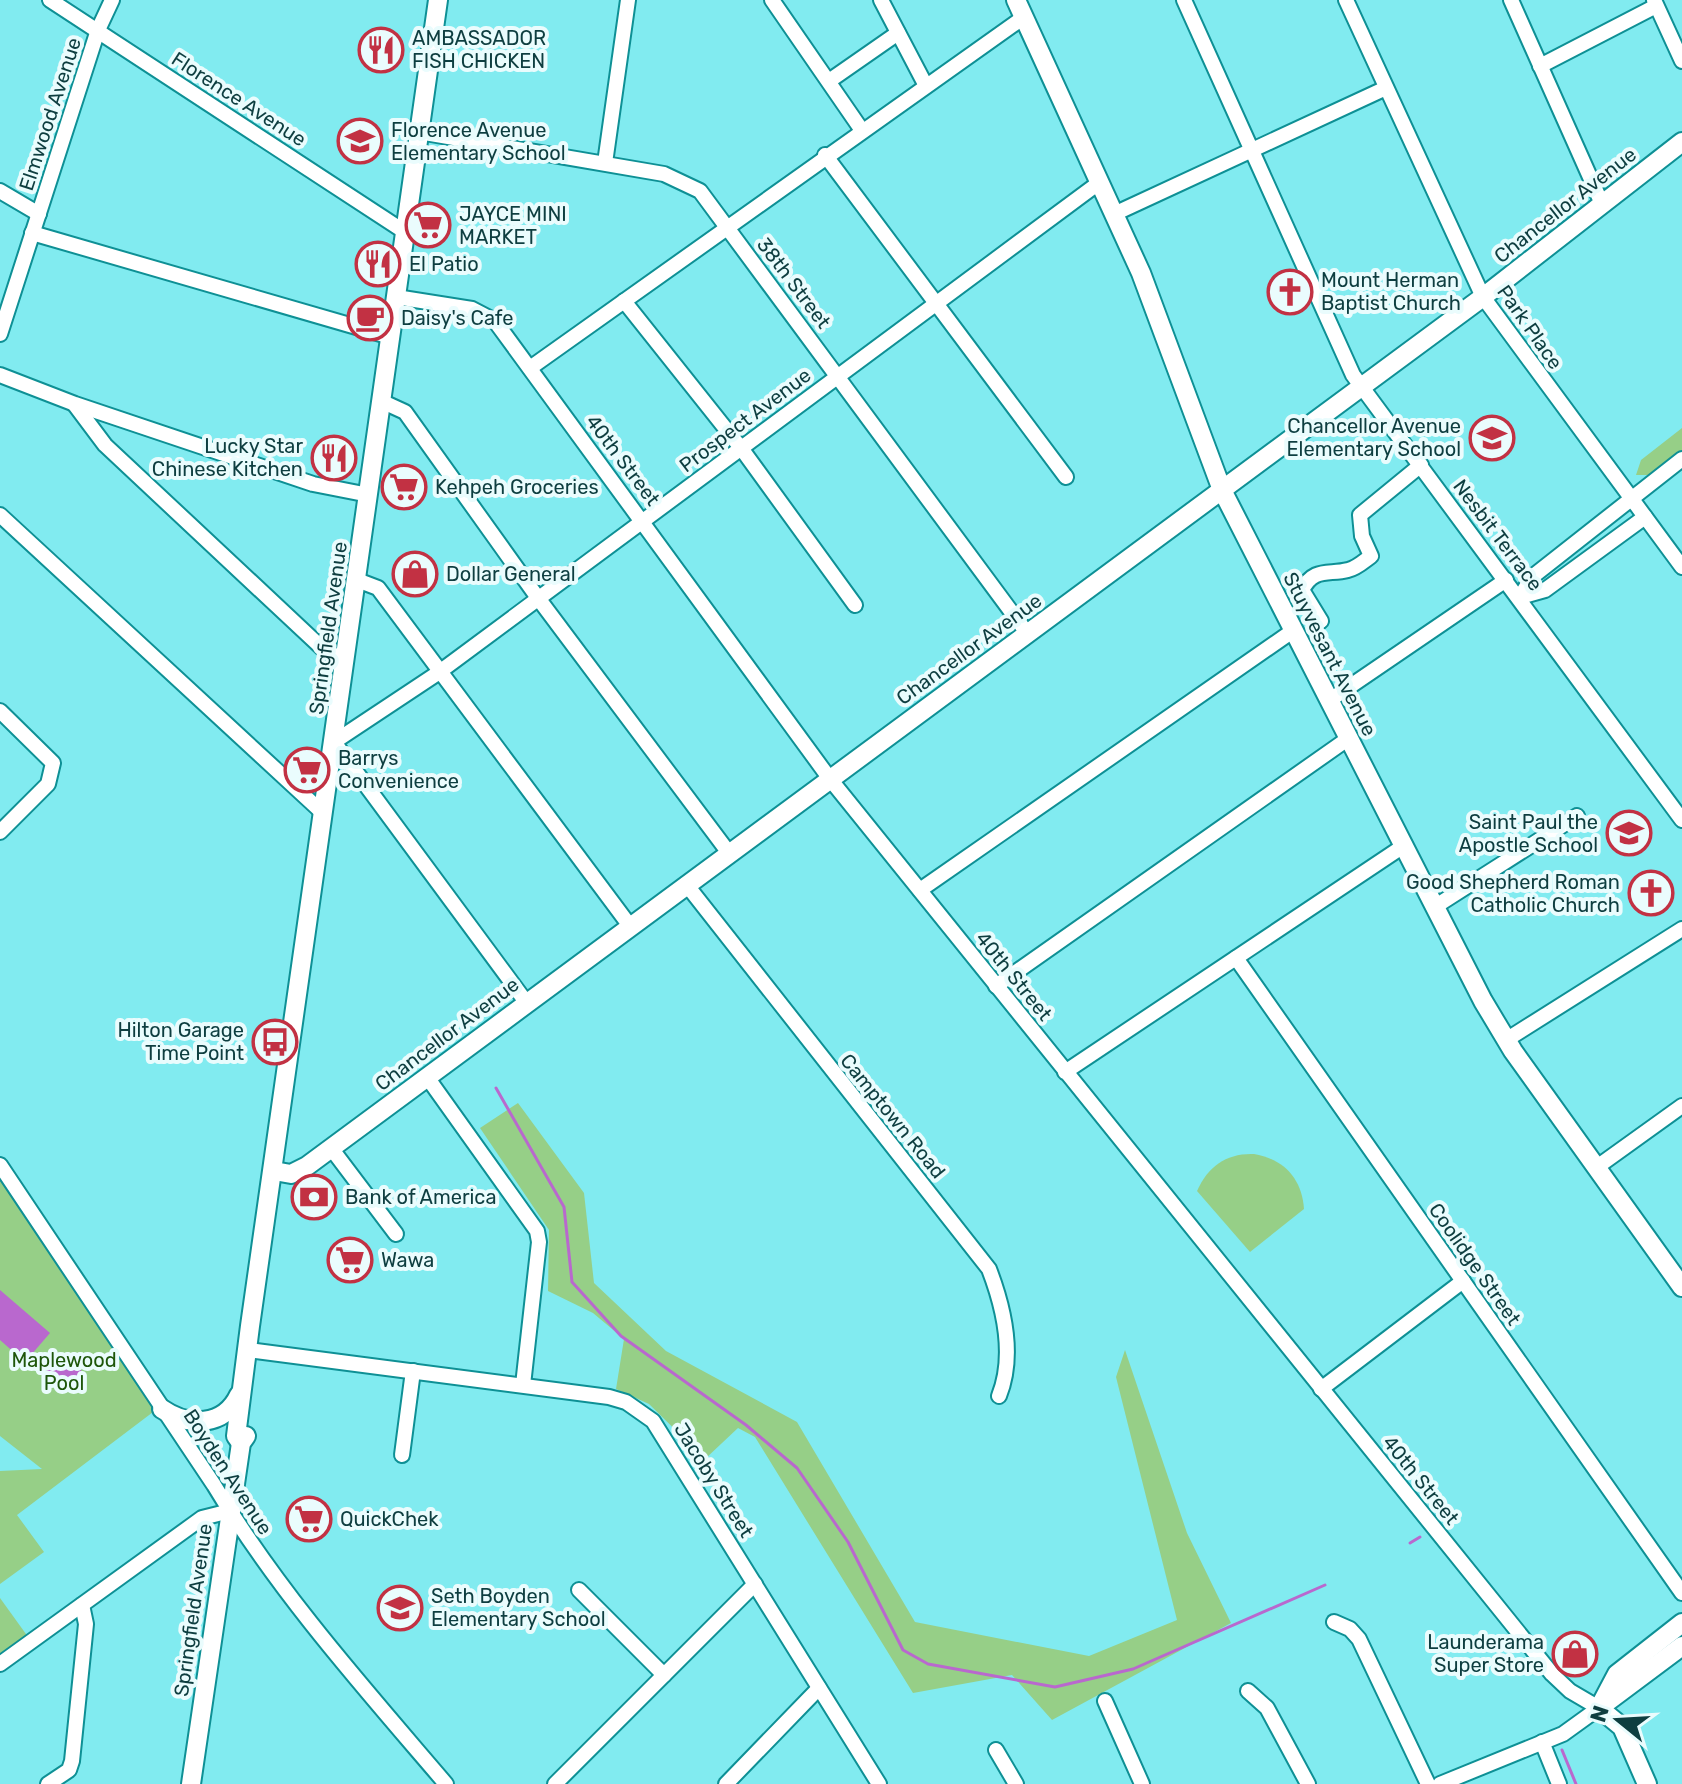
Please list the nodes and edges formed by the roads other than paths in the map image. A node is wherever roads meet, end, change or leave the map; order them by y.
1 (50, 0) edge
2 (112, 0) edge
3 (438, 0) edge
4 (628, 0) edge
5 (772, 0) edge
6 (881, 0) edge
7 (1184, 0) edge
8 (1346, 0) edge
9 (1511, 0) edge
10 (1655, 3) edge
11 (1020, 8) edge
12 (98, 30) junction
13 (898, 33) junction
14 (1682, 61) edge
15 (1540, 66) junction
16 (829, 81) junction
17 (925, 84) junction
18 (1386, 88) junction
19 (861, 129) junction
20 (419, 132) junction
21 (1682, 142) edge
22 (1253, 149) junction
23 (825, 155) junction
24 (605, 163) junction
25 (1100, 182) junction
26 (0, 191) edge
27 (1602, 204) junction
28 (39, 214) junction
29 (1114, 214) junction
30 (726, 226) junction
31 (405, 232) junction
32 (32, 233) junction
33 (396, 297) junction
34 (1483, 297) junction
35 (624, 301) junction
36 (936, 304) junction
37 (0, 334) edge
38 (391, 337) junction
39 (530, 368) junction
40 (0, 375) edge
41 (838, 375) junction
42 (1361, 387) junction
43 (381, 401) junction
44 (75, 404) junction
45 (741, 448) junction
46 (1682, 459) edge
47 (1421, 465) junction
48 (1066, 477) dead end
49 (1222, 490) junction
50 (369, 495) junction
51 (1632, 499) junction
52 (0, 515) edge
53 (1645, 517) junction
54 (643, 521) junction
55 (1682, 567) edge
56 (357, 580) junction
57 (1506, 580) junction
58 (1520, 597) junction
59 (538, 598) junction
60 (855, 605) dead end
61 (1321, 621) dead end
62 (1294, 630) junction
63 (1027, 633) junction
64 (345, 661) junction
65 (438, 673) junction
66 (1330, 700) junction
67 (0, 711) edge
68 (1349, 738) junction
69 (334, 742) junction
70 (830, 779) junction
71 (324, 814) junction
72 (1577, 816) dead end
73 (1682, 820) edge
74 (0, 832) edge
75 (1405, 845) junction
76 (729, 853) junction
77 (686, 884) junction
78 (920, 890) junction
79 (1436, 906) junction
80 (630, 926) junction
81 (1682, 929) edge
82 (1236, 958) junction
83 (996, 986) junction
84 (526, 1002) junction
85 (1506, 1040) junction
86 (1065, 1072) junction
87 (427, 1077) junction
88 (1682, 1106) edge
89 (331, 1148) junction
90 (0, 1165) edge
91 (1597, 1167) junction
92 (274, 1171) junction
93 (396, 1234) dead end
94 (1463, 1281) junction
95 (1682, 1287) edge
96 (255, 1310) junction
97 (256, 1351) junction
98 (413, 1371) junction
99 (243, 1381) junction
100 (523, 1385) junction
101 (1321, 1389) junction
102 (999, 1396) dead end
103 (162, 1409) junction
104 (241, 1443) junction
105 (402, 1455) dead end
106 (230, 1511) junction
107 (755, 1584) junction
108 (579, 1590) dead end
109 (1682, 1593) edge
110 (82, 1605) junction
111 (1334, 1622) dead end
112 (1682, 1623) edge
113 (1682, 1646) edge
114 (0, 1664) edge
115 (664, 1675) junction
116 (819, 1688) junction
117 (1248, 1691) dead end
118 (1105, 1701) dead end
119 (1599, 1708) junction
120 (1542, 1742) junction
121 (996, 1750) dead end
122 (731, 1782) edge
123 (48, 1784) edge
124 (191, 1784) edge
125 (446, 1784) edge
126 (555, 1784) edge
127 (879, 1784) edge
128 (1016, 1784) edge
129 (1142, 1784) edge
130 (1308, 1784) edge
131 (1428, 1784) edge
132 (1440, 1784) edge
133 (1559, 1784) edge
134 (1647, 1784) edge

1 - 12 street, Florence Avenue
2 - 12 street, Elmwood Avenue
3 - 20 main road, Springfield Avenue
4 - 24 street
5 - 16 street
6 - 13 street
7 - 22 street, Nesbit Terrace
8 - 18 street, Park Place
9 - 15 street
10 - 14 street
10 - 15 street
11 - 17 street
11 - 25 main road, Stuyvesant Avenue
12 - 28 street, Elmwood Avenue
12 - 31 street, Florence Avenue
13 - 16 street
13 - 17 street
15 - 27 street
16 - 19 street
17 - 19 street
18 - 22 street
18 - 34 street, Park Place
19 - 23 street
20 - 24 street, 38th Street
20 - 31 main road, Springfield Avenue
21 - 27 main road, Chancellor Avenue
22 - 29 street
22 - 42 street, Nesbit Terrace
23 - 30 street
23 - 36 street
24 - 30 street, 38th Street
25 - 29 main road, Stuyvesant Avenue
25 - 36 street, Prospect Avenue
26 - 28 street
27 - 34 main road, Chancellor Avenue
28 - 32 street, Elmwood Avenue
29 - 49 main road, Stuyvesant Avenue
30 - 35 street
30 - 41 street, 38th Street
31 - 33 main road, Springfield Avenue
32 - 37 street, Elmwood Avenue
32 - 38 street
33 - 38 main road, Springfield Avenue
33 - 39 street, 40th Street
34 - 42 main road, Chancellor Avenue
34 - 51 street, Park Place
35 - 39 street
35 - 45 street
36 - 41 street, Prospect Avenue
36 - 48 street
38 - 43 main road, Springfield Avenue
39 - 54 street, 40th Street
40 - 44 street
41 - 45 street, Prospect Avenue
41 - 63 street, 38th Street
42 - 47 street, Nesbit Terrace
42 - 49 main road, Chancellor Avenue
43 - 50 main road, Springfield Avenue
43 - 59 street
44 - 50 street
44 - 64 street
45 - 54 street, Prospect Avenue
45 - 60 street
46 - 51 street
47 - 57 street, Nesbit Terrace
47 - 61 street
49 - 62 main road, Stuyvesant Avenue
49 - 63 main road, Chancellor Avenue
50 - 56 main road, Springfield Avenue
51 - 53 street, Park Place
51 - 58 street
52 - 71 street
53 - 55 street, Park Place
53 - 58 street
54 - 59 street, Prospect Avenue
54 - 70 street, 40th Street
56 - 64 main road, Springfield Avenue
56 - 65 street
57 - 58 street, Nesbit Terrace
57 - 66 street
58 - 73 street, Nesbit Terrace
59 - 65 street, Prospect Avenue
59 - 76 street
62 - 66 main road, Stuyvesant Avenue
62 - 78 street
63 - 70 main road, Chancellor Avenue
64 - 69 main road, Springfield Avenue
65 - 69 street, Prospect Avenue
65 - 80 street
66 - 68 main road, Stuyvesant Avenue
67 - 74 street
68 - 75 main road, Stuyvesant Avenue
68 - 83 street
69 - 71 main road, Springfield Avenue
69 - 84 street
70 - 76 main road, Chancellor Avenue
70 - 78 street, 40th Street
71 - 92 main road, Springfield Avenue
72 - 79 street
75 - 79 main road, Stuyvesant Avenue
75 - 82 street
76 - 77 main road, Chancellor Avenue
77 - 80 main road, Chancellor Avenue
77 - 102 street, Camptown Road
78 - 83 street, 40th Street
79 - 85 main road, Stuyvesant Avenue
80 - 84 main road, Chancellor Avenue
81 - 85 street
82 - 86 street
82 - 94 street, Coolidge Street
83 - 86 street, 40th Street
84 - 87 main road, Chancellor Avenue
85 - 91 main road, Stuyvesant Avenue
86 - 101 street, 40th Street
87 - 89 main road, Chancellor Avenue
87 - 100 street
88 - 91 street
89 - 92 main road, Chancellor Avenue
89 - 93 street
90 - 103 street, Boyden Avenue
91 - 95 main road, Stuyvesant Avenue
92 - 96 main road, Springfield Avenue
94 - 101 street
94 - 109 street, Coolidge Street
96 - 97 main road, Springfield Avenue
96 - 99 main road, Springfield Avenue
97 - 98 street, Jacoby Street
97 - 104 main road, Springfield Avenue
98 - 100 street, Jacoby Street
98 - 105 street
99 - 103 main road
99 - 104 main road, Springfield Avenue
100 - 107 street, Jacoby Street
101 - 119 street, 40th Street
103 - 106 street, Boyden Avenue
104 - 106 main road, Springfield Avenue
106 - 110 street
106 - 124 main road, Springfield Avenue
106 - 125 street, Boyden Avenue
107 - 115 street
107 - 116 street, Jacoby Street
108 - 115 street
110 - 114 street
110 - 123 street
111 - 131 street
112 - 119 main road
113 - 119 main road
115 - 126 street
116 - 122 street
116 - 127 street, Jacoby Street
117 - 130 street
118 - 129 street
119 - 120 street
119 - 134 main road
120 - 132 street
120 - 133 street
121 - 128 street

